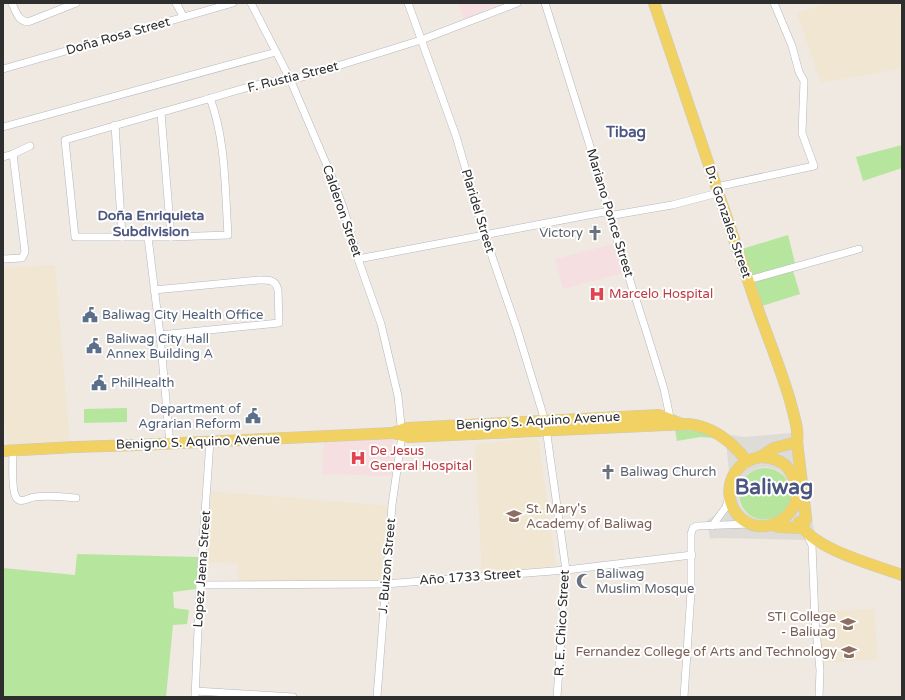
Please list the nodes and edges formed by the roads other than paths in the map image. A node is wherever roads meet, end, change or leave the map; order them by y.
1 (12, 3) edge
2 (76, 3) edge
3 (176, 3) edge
4 (233, 3) edge
5 (251, 3) edge
6 (408, 3) edge
7 (517, 3) edge
8 (545, 3) edge
9 (654, 3) edge
10 (774, 3) edge
11 (184, 16) junction
12 (421, 40) junction
13 (276, 52) junction
14 (3, 69) edge
15 (290, 79) junction
16 (210, 98) junction
17 (161, 113) junction
18 (115, 125) junction
19 (3, 127) edge
20 (30, 146) dead end
21 (13, 154) junction
22 (3, 157) edge
23 (717, 190) junction
24 (609, 214) junction
25 (485, 236) junction
26 (122, 237) junction
27 (148, 237) junction
28 (171, 237) junction
29 (859, 249) dead end
30 (3, 259) edge
31 (358, 259) junction
32 (748, 280) junction
33 (154, 290) junction
34 (160, 335) junction
35 (675, 422) junction
36 (546, 425) junction
37 (399, 432) junction
38 (210, 441) junction
39 (797, 442) junction
40 (170, 444) junction
41 (8, 451) edge
42 (760, 457) junction
43 (747, 461) junction
44 (729, 497) junction
45 (76, 498) dead end
46 (796, 500) junction
47 (752, 524) junction
48 (772, 525) junction
49 (712, 526) junction
50 (802, 528) junction
51 (692, 555) junction
52 (566, 570) junction
53 (902, 574) edge
54 (385, 584) junction
55 (200, 585) junction
56 (195, 694) edge
57 (293, 697) edge
58 (377, 697) edge
59 (557, 697) edge
60 (684, 697) edge
61 (819, 697) edge

1 - 2 street
3 - 11 street
4 - 11 street, Doña Rosa Street
5 - 13 street, Calderon Street
6 - 12 street, Plaridel Street
7 - 12 street, F. Rustia Street
8 - 24 street, Mariano Ponce Street
9 - 23 main road, Dr. Gonzales Street
10 - 23 street
11 - 14 street, Doña Rosa Street
12 - 15 street, F. Rustia Street
12 - 25 street, Plaridel Street
13 - 15 street, Calderon Street
13 - 19 street
15 - 16 street, F. Rustia Street
15 - 31 street, Calderon Street
16 - 17 street, F. Rustia Street
16 - 28 street
17 - 18 street, F. Rustia Street
17 - 28 street
18 - 26 street
18 - 26 street, F. Rustia Street
20 - 21 street
21 - 22 street
21 - 30 street
23 - 24 street
23 - 32 main road, Dr. Gonzales Street
24 - 25 street
24 - 35 street, Mariano Ponce Street
25 - 31 street
25 - 36 street, Plaridel Street
26 - 27 street
27 - 28 street
27 - 33 street
29 - 32 street
31 - 37 street, Calderon Street
32 - 39 main road, Dr. Gonzales Street
33 - 34 street
33 - 34 street
34 - 40 street
35 - 36 main road, Benigno S. Aquino Avenue
35 - 43 main road, Benigno S. Aquino Avenue
36 - 37 main road, Benigno S. Aquino Avenue
36 - 52 street, R. E. Chico Street
37 - 38 main road, Benigno S. Aquino Avenue
37 - 54 street, J. Buizon Street
38 - 40 main road, Benigno S. Aquino Avenue
38 - 55 street, Lopez Jaena Street
39 - 42 main road
39 - 50 main road, Dr. Gonzales Street
40 - 41 main road, Benigno S. Aquino Avenue
41 - 45 street
42 - 43 main road
42 - 46 main road
43 - 44 main road
44 - 47 main road
44 - 49 street
46 - 48 main road
46 - 50 main road
47 - 48 main road
47 - 49 street
48 - 50 main road
49 - 51 street
50 - 53 main road
50 - 61 street
51 - 52 street, Año 1733 Street
51 - 60 street
52 - 54 street, Año 1733 Street
52 - 59 street, R. E. Chico Street
54 - 55 street, Año 1733 Street
54 - 58 street, J. Buizon Street
55 - 56 street, Lopez Jaena Street
56 - 57 street

